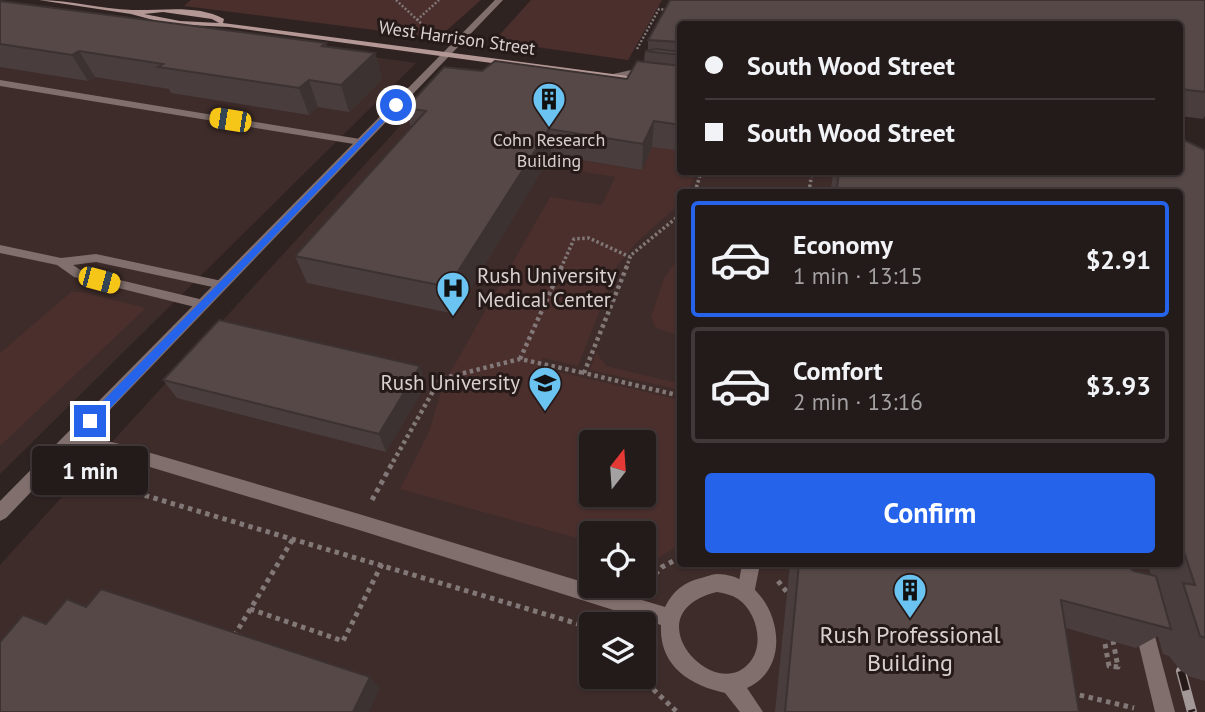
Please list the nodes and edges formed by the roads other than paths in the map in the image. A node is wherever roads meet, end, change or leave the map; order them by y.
1 (43, 0) edge
2 (499, 0) edge
3 (446, 54) junction
4 (677, 71) edge
5 (608, 76) junction
6 (0, 83) edge
7 (677, 85) edge
8 (360, 142) junction
9 (0, 249) edge
10 (61, 262) junction
11 (222, 285) junction
12 (203, 304) junction
13 (72, 440) junction
14 (0, 513) edge
15 (750, 567) edge
16 (746, 593) junction
17 (1137, 603) edge
18 (670, 618) junction
19 (730, 683) junction
20 (754, 712) edge
21 (1165, 712) edge

1 - 3 main road, West Harrison Street
2 - 3 street
3 - 5 main road, West Harrison Street
3 - 8 street
4 - 5 street
5 - 7 main road, West Harrison Street
6 - 8 street
8 - 11 street
9 - 10 street
10 - 11 street
10 - 12 street
11 - 12 street
12 - 13 street
13 - 14 street
13 - 18 street
15 - 16 street
16 - 18 street
16 - 19 street
17 - 21 street
18 - 19 street
19 - 20 street

